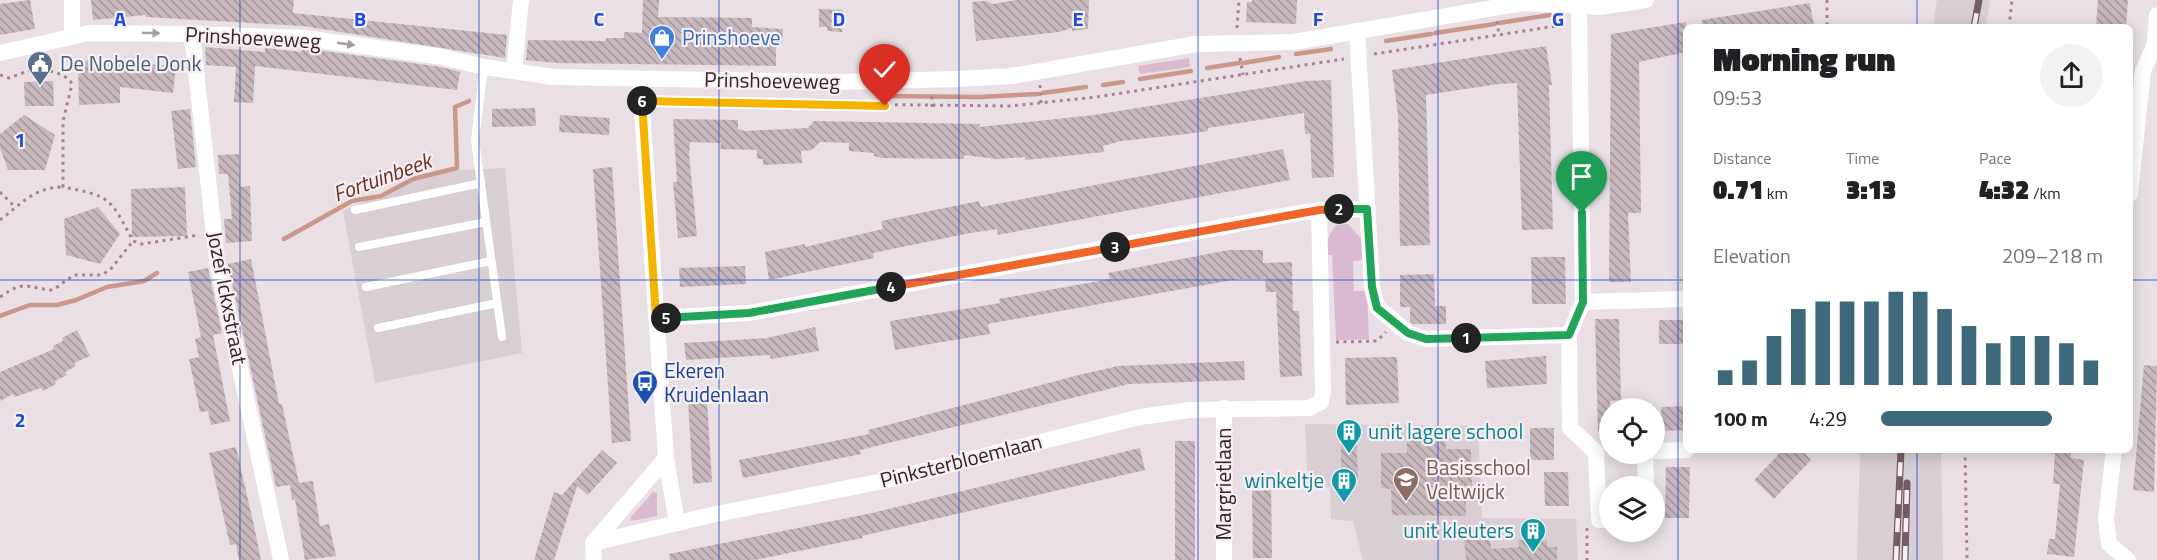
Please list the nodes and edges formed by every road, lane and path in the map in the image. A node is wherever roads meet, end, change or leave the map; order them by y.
1 (72, 0) edge
2 (521, 0) edge
3 (1239, 0) edge
4 (1646, 0) edge
5 (1827, 0) edge
6 (2012, 0) edge
7 (1580, 14) junction
8 (2157, 15) edge
9 (1827, 24) edge
10 (2009, 24) edge
11 (1498, 29) dead end
12 (192, 34) junction
13 (1499, 35) junction
14 (72, 36) junction
15 (1358, 44) junction
16 (34, 46) junction
17 (1238, 51) junction
18 (0, 53) edge
19 (484, 67) junction
20 (36, 68) junction
21 (514, 71) junction
22 (0, 75) edge
23 (1243, 75) junction
24 (640, 79) junction
25 (1040, 88) dead end
26 (642, 99) junction
27 (932, 102) dead end
28 (1041, 102) junction
29 (932, 107) junction
30 (2133, 165) edge
31 (481, 183) junction
32 (63, 187) junction
33 (0, 192) edge
34 (14, 206) junction
35 (1367, 209) junction
36 (355, 210) dead end
37 (1319, 210) junction
38 (0, 220) edge
39 (486, 222) junction
40 (214, 234) junction
41 (133, 241) junction
42 (359, 248) dead end
43 (491, 261) junction
44 (366, 287) dead end
45 (0, 297) edge
46 (1683, 299) edge
47 (1583, 302) junction
48 (497, 303) junction
49 (656, 318) junction
50 (1395, 322) junction
51 (378, 328) dead end
52 (1569, 335) junction
53 (501, 337) dead end
54 (1322, 342) junction
55 (1224, 408) junction
56 (1599, 449) edge
57 (1683, 450) edge
58 (1665, 451) edge
59 (1965, 453) edge
60 (2114, 453) edge
61 (666, 458) junction
62 (1599, 520) edge
63 (677, 523) junction
64 (594, 552) edge
65 (281, 560) edge
66 (1224, 560) edge
67 (1587, 560) edge
68 (1967, 560) edge
69 (2128, 560) edge

1 - 14 street
2 - 21 street
3 - 17 path
4 - 7 street, Prinshoeveweg
5 - 9 path
6 - 10 path
7 - 13 path
7 - 15 street, Prinshoeveweg
7 - 47 street
8 - 30 street
11 - 13 path
14 -> 12 street, Prinshoeveweg
12 -> 19 street, Prinshoeveweg
12 - 40 street, Jozef Ickxstraat
13 - 15 path
14 - 16 street, Prinshoeveweg
15 - 17 street, Prinshoeveweg
15 - 23 path
15 - 35 street
16 - 18 street, Prinshoeveweg
16 - 20 path
17 - 23 path
17 - 24 street, Prinshoeveweg
19 - 21 street, Prinshoeveweg
19 - 31 lane
20 - 22 path
20 - 32 path
21 - 24 street, Prinshoeveweg
23 - 28 path
24 - 26 street
25 - 28 path
26 - 29 path
26 - 49 street
27 - 29 path
28 - 29 path
31 - 36 lane
31 - 39 lane
32 - 34 path
32 - 41 path
33 - 34 path
34 - 38 path
35 - 37 street
35 - 50 street
37 - 49 street
37 - 54 street
39 - 42 lane
39 - 43 lane
40 - 41 path
40 - 65 street, Jozef Ickxstraat
41 - 45 path
43 - 44 lane
43 - 48 lane
46 - 47 street
47 - 52 street
48 - 51 lane
48 - 53 lane
49 - 61 street
50 - 52 street
50 - 54 path
52 - 56 street
54 - 55 street, Pinksterbloemlaan
55 - 63 street, Pinksterbloemlaan
55 - 66 street, Margrietlaan
57 - 58 street
59 - 68 path
60 - 69 street
61 - 63 street
61 - 64 street
62 - 67 path
63 - 64 street, Pinksterbloemlaan

